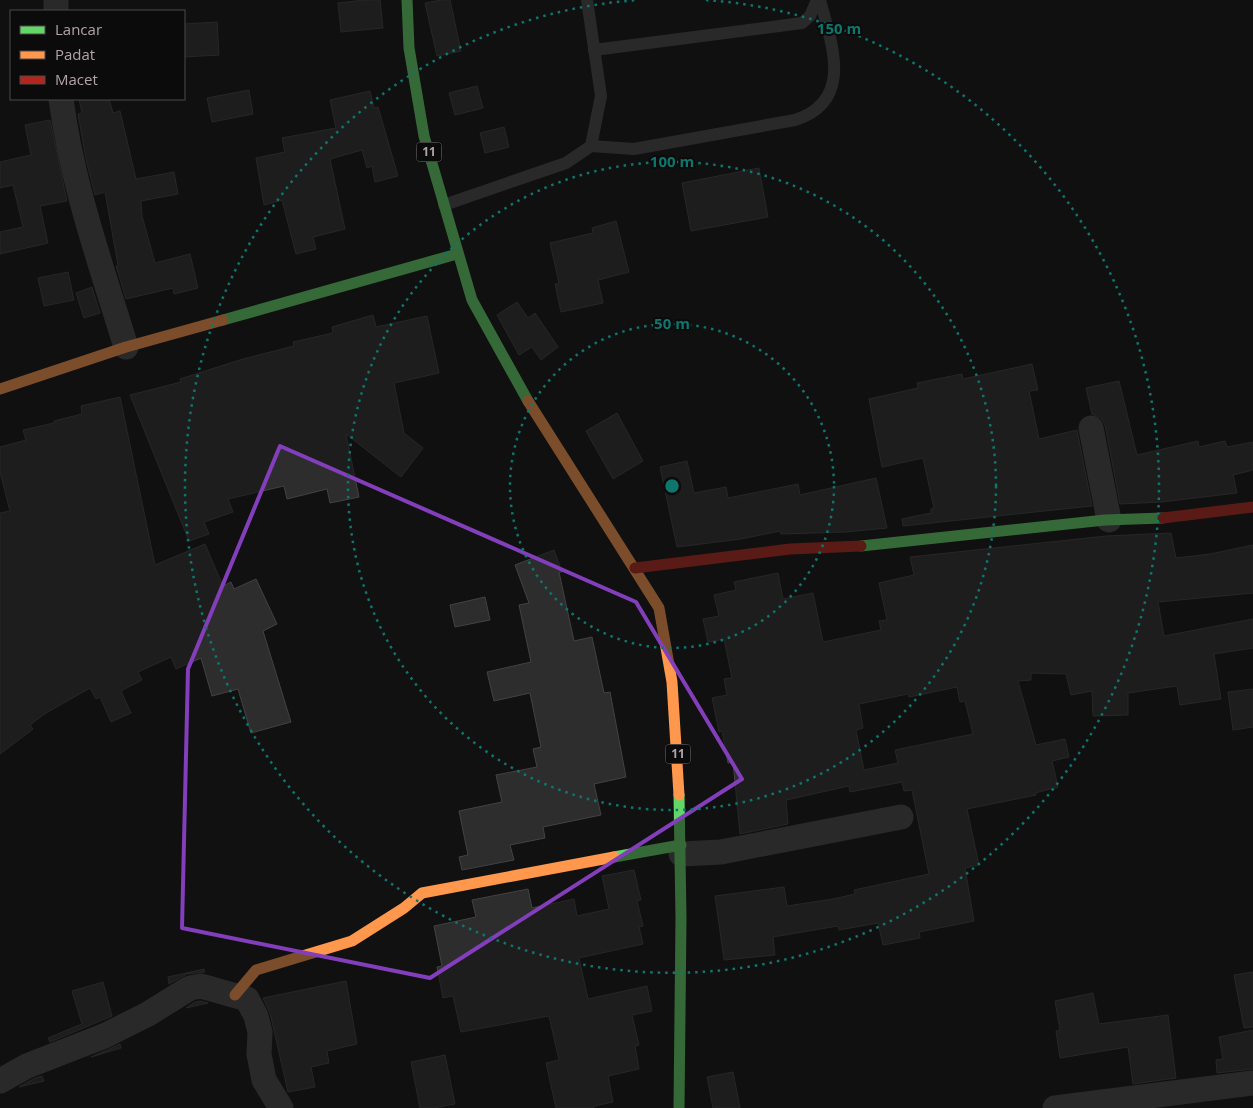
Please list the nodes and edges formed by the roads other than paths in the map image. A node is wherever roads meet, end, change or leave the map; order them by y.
1 (407, 0) edge
2 (587, 0) edge
3 (597, 0) edge
4 (819, 0) edge
5 (590, 18) junction
6 (594, 50) junction
7 (61, 100) edge
8 (591, 146) junction
9 (444, 205) junction
10 (457, 254) junction
11 (126, 347) junction
12 (0, 389) edge
13 (1091, 428) dead end
14 (1253, 507) edge
15 (1109, 520) junction
16 (635, 568) junction
17 (901, 817) dead end
18 (681, 849) junction
19 (235, 995) junction
20 (0, 1081) edge
21 (1253, 1083) edge
22 (281, 1108) edge
23 (680, 1108) edge
24 (1055, 1108) edge

1 - 9 main road, 11
2 - 5 lane
3 - 5 lane
4 - 6 lane
4 - 8 lane
5 - 6 lane
6 - 8 lane
7 - 11 street
8 - 9 lane
9 - 10 main road, 11
10 - 11 main road
10 - 16 main road, 11
11 - 12 main road
13 - 15 street
14 - 15 main road
15 - 16 main road
16 - 18 main road, 11
17 - 18 street
18 - 19 main road
18 - 23 main road, 11
19 - 20 street
19 - 22 street
21 - 24 street

